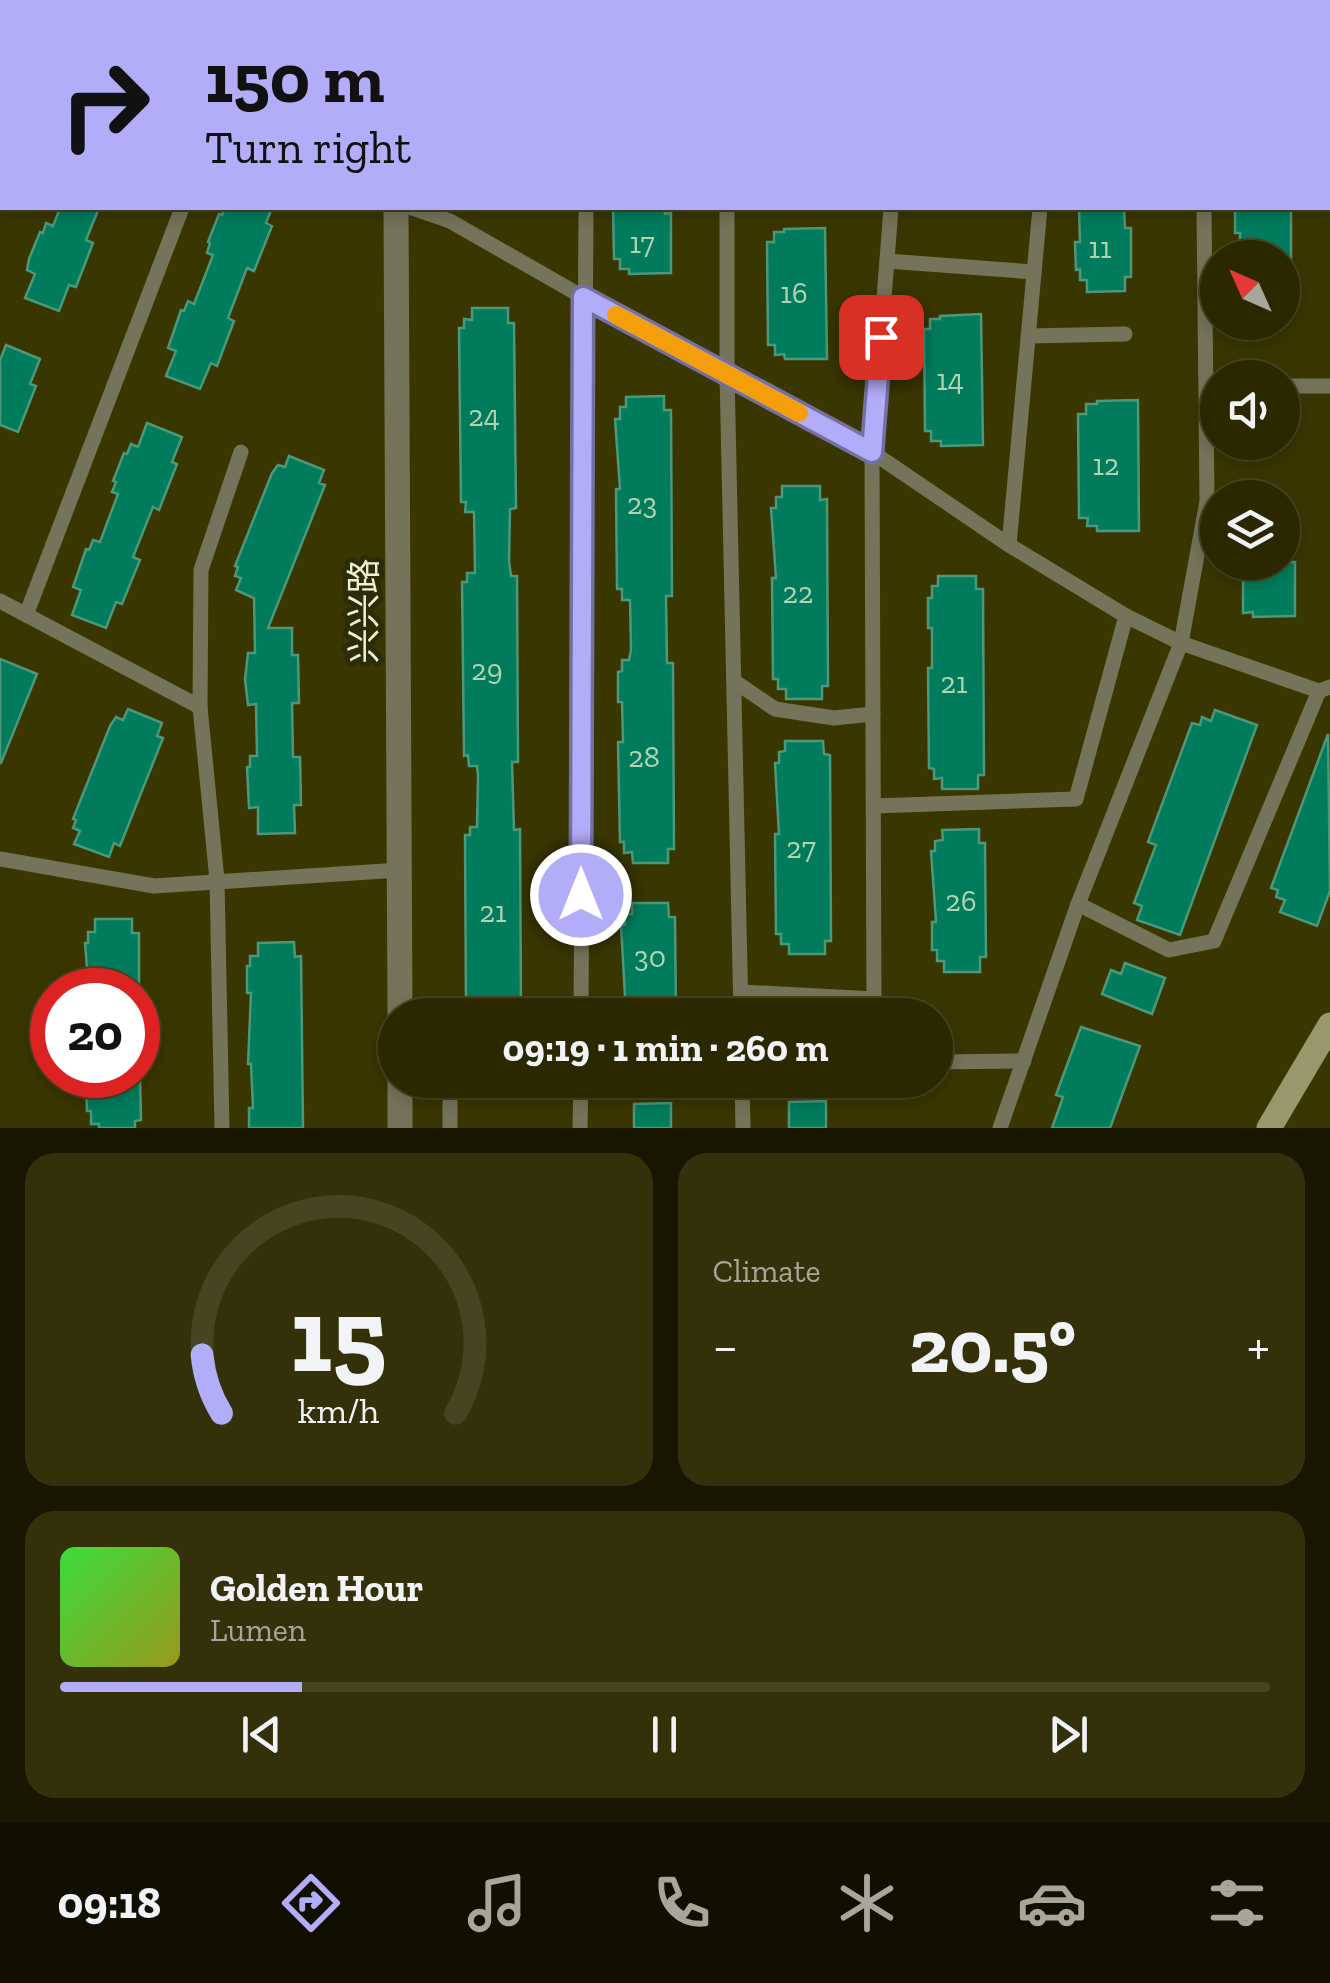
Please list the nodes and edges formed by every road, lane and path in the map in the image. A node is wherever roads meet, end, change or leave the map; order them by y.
1 (181, 210) edge
2 (396, 210) edge
3 (418, 210) edge
4 (586, 210) edge
5 (727, 210) edge
6 (891, 210) edge
7 (1040, 210) edge
8 (1204, 210) edge
9 (887, 261) junction
10 (1034, 272) junction
11 (583, 297) junction
12 (1125, 334) dead end
13 (1028, 336) junction
14 (1211, 360) edge
15 (727, 374) junction
16 (1300, 386) edge
17 (1330, 386) edge
18 (242, 452) dead end
19 (872, 452) junction
20 (1209, 460) edge
21 (1009, 545) junction
22 (0, 601) edge
23 (26, 615) junction
24 (1126, 616) junction
25 (1181, 643) junction
26 (734, 681) junction
27 (1325, 689) edge
28 (200, 706) junction
29 (874, 714) junction
30 (874, 806) junction
31 (0, 858) edge
32 (400, 870) junction
33 (217, 880) junction
34 (1078, 904) junction
35 (740, 992) junction
36 (400, 998) edge
37 (581, 998) edge
38 (740, 998) edge
39 (794, 998) edge
40 (874, 998) edge
41 (1330, 1024) edge
42 (1024, 1061) junction
43 (953, 1062) edge
44 (400, 1098) edge
45 (450, 1098) edge
46 (580, 1098) edge
47 (742, 1098) edge
48 (222, 1128) edge
49 (400, 1128) edge
50 (450, 1128) edge
51 (580, 1128) edge
52 (743, 1128) edge
53 (1000, 1128) edge
54 (1269, 1128) edge

1 - 23 lane
2 - 32 street, 兴兴路
3 - 11 lane
4 - 11 lane
5 - 15 lane
6 - 9 lane
7 - 10 lane
8 - 14 lane
9 - 10 lane
9 - 19 lane
10 - 13 lane
11 - 15 lane
11 - 37 lane
12 - 13 lane
13 - 21 lane
15 - 19 lane
15 - 26 lane
16 - 17 lane
18 - 28 lane
19 - 21 lane
19 - 29 lane
20 - 25 lane
21 - 24 lane
22 - 23 lane
23 - 28 lane
24 - 25 lane
24 - 30 lane
25 - 27 lane
25 - 34 lane
26 - 29 lane
26 - 35 lane
27 - 34 lane
28 - 33 lane
29 - 30 lane
30 - 40 lane
31 - 33 lane
32 - 33 lane
32 - 36 street, 兴兴路
33 - 48 lane
34 - 42 lane
35 - 38 lane
35 - 39 lane
41 - 54 main road
42 - 43 lane
42 - 53 lane
44 - 49 street
45 - 50 lane
46 - 51 lane
47 - 52 lane

